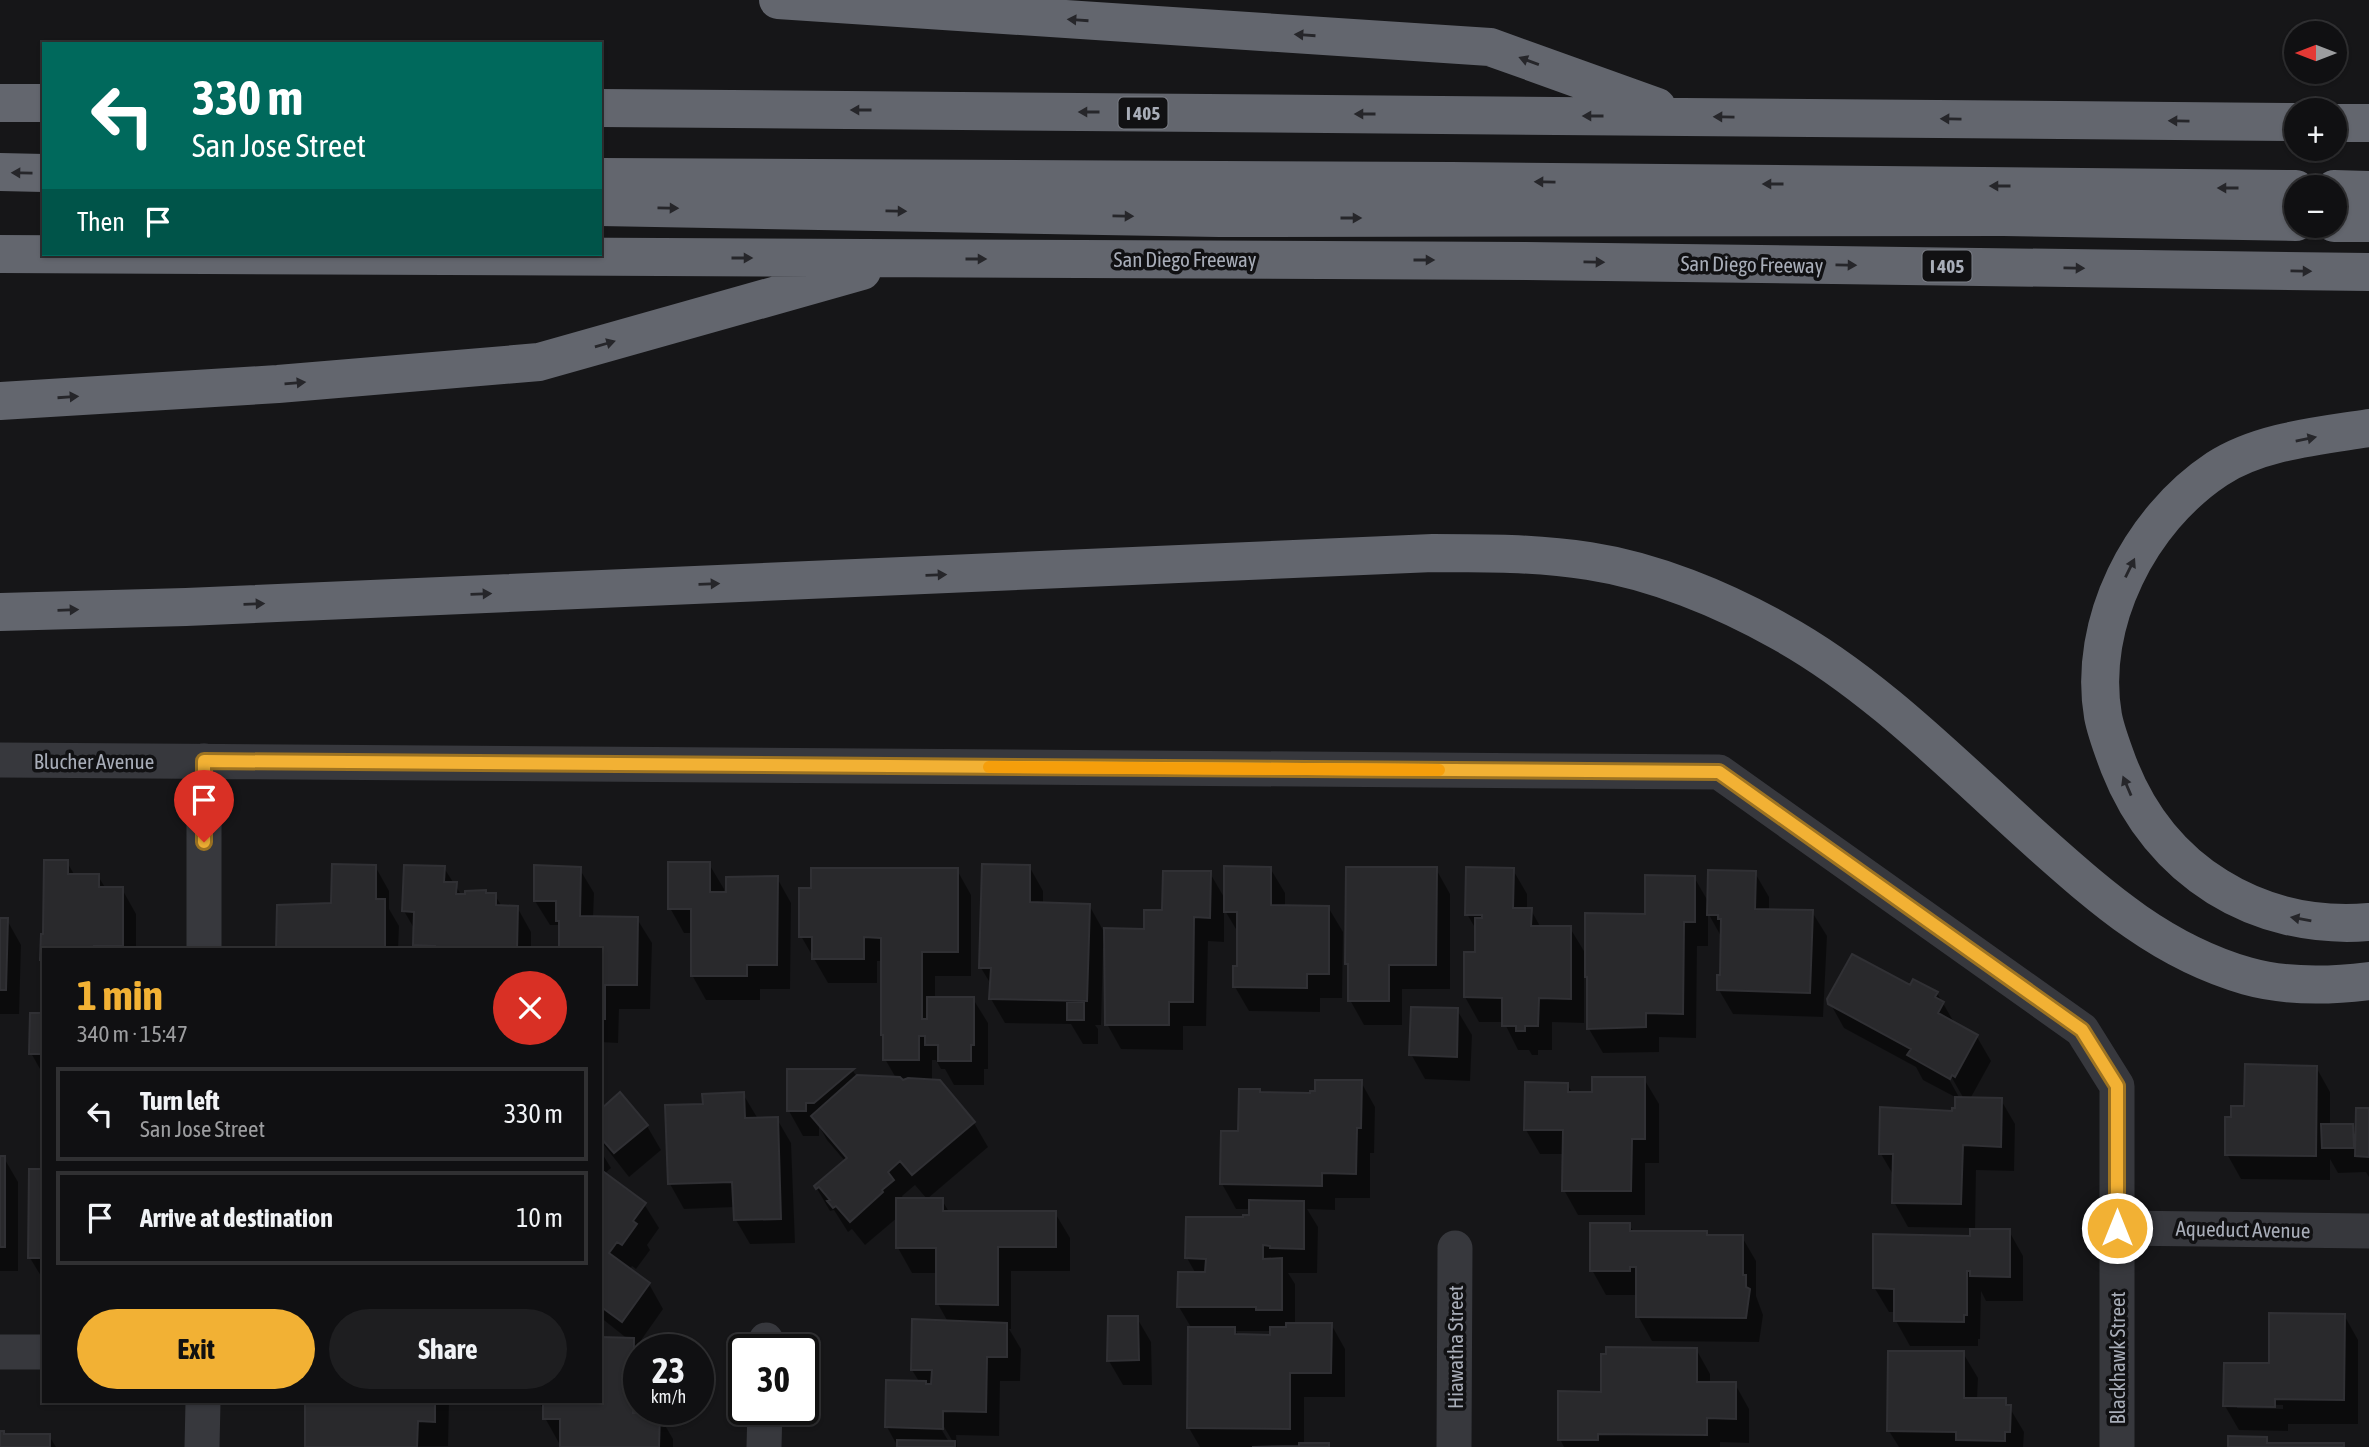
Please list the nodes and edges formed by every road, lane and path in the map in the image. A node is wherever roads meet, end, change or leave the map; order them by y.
1 (778, 0) edge
2 (0, 103) edge
3 (42, 103) edge
4 (602, 108) edge
5 (1686, 117) junction
6 (2284, 122) edge
7 (2347, 123) edge
8 (2369, 123) edge
9 (0, 172) edge
10 (42, 173) edge
11 (602, 177) edge
12 (2284, 189) edge
13 (2347, 189) edge
14 (2369, 190) edge
15 (602, 207) edge
16 (2284, 222) edge
17 (2347, 223) edge
18 (2369, 223) edge
19 (0, 254) edge
20 (42, 254) edge
21 (509, 256) edge
22 (908, 258) junction
23 (2369, 272) edge
24 (0, 401) edge
25 (2369, 428) edge
26 (0, 612) edge
27 (0, 760) edge
28 (204, 761) junction
29 (2369, 922) edge
30 (204, 948) edge
31 (2369, 981) edge
32 (2117, 1228) junction
33 (2369, 1231) edge
34 (1455, 1248) dead end
35 (0, 1352) edge
36 (42, 1352) edge
37 (203, 1403) edge
38 (765, 1425) edge
39 (202, 1447) edge
40 (764, 1447) edge
41 (1454, 1447) edge
42 (2118, 1447) edge

5 -> 1 highway
2 - 3 highway
5 -> 4 highway, I 405
6 -> 5 highway, I 405
7 - 8 highway
10 -> 9 highway
12 -> 11 highway
13 - 14 highway
15 -> 16 highway
17 - 18 highway
19 - 20 highway, San Diego Freeway / I 405
21 -> 22 highway, San Diego Freeway / I 405
22 -> 23 highway, San Diego Freeway / I 405
24 -> 22 highway
29 -> 25 highway
26 -> 31 highway
27 - 28 street, Blucher Avenue
28 - 30 street
28 - 32 street, Blucher Avenue
32 - 33 street, Aqueduct Avenue
32 - 42 street, Blackhawk Street
34 - 41 street, Hiawatha Street
35 - 36 street
37 - 39 street
38 - 40 street

